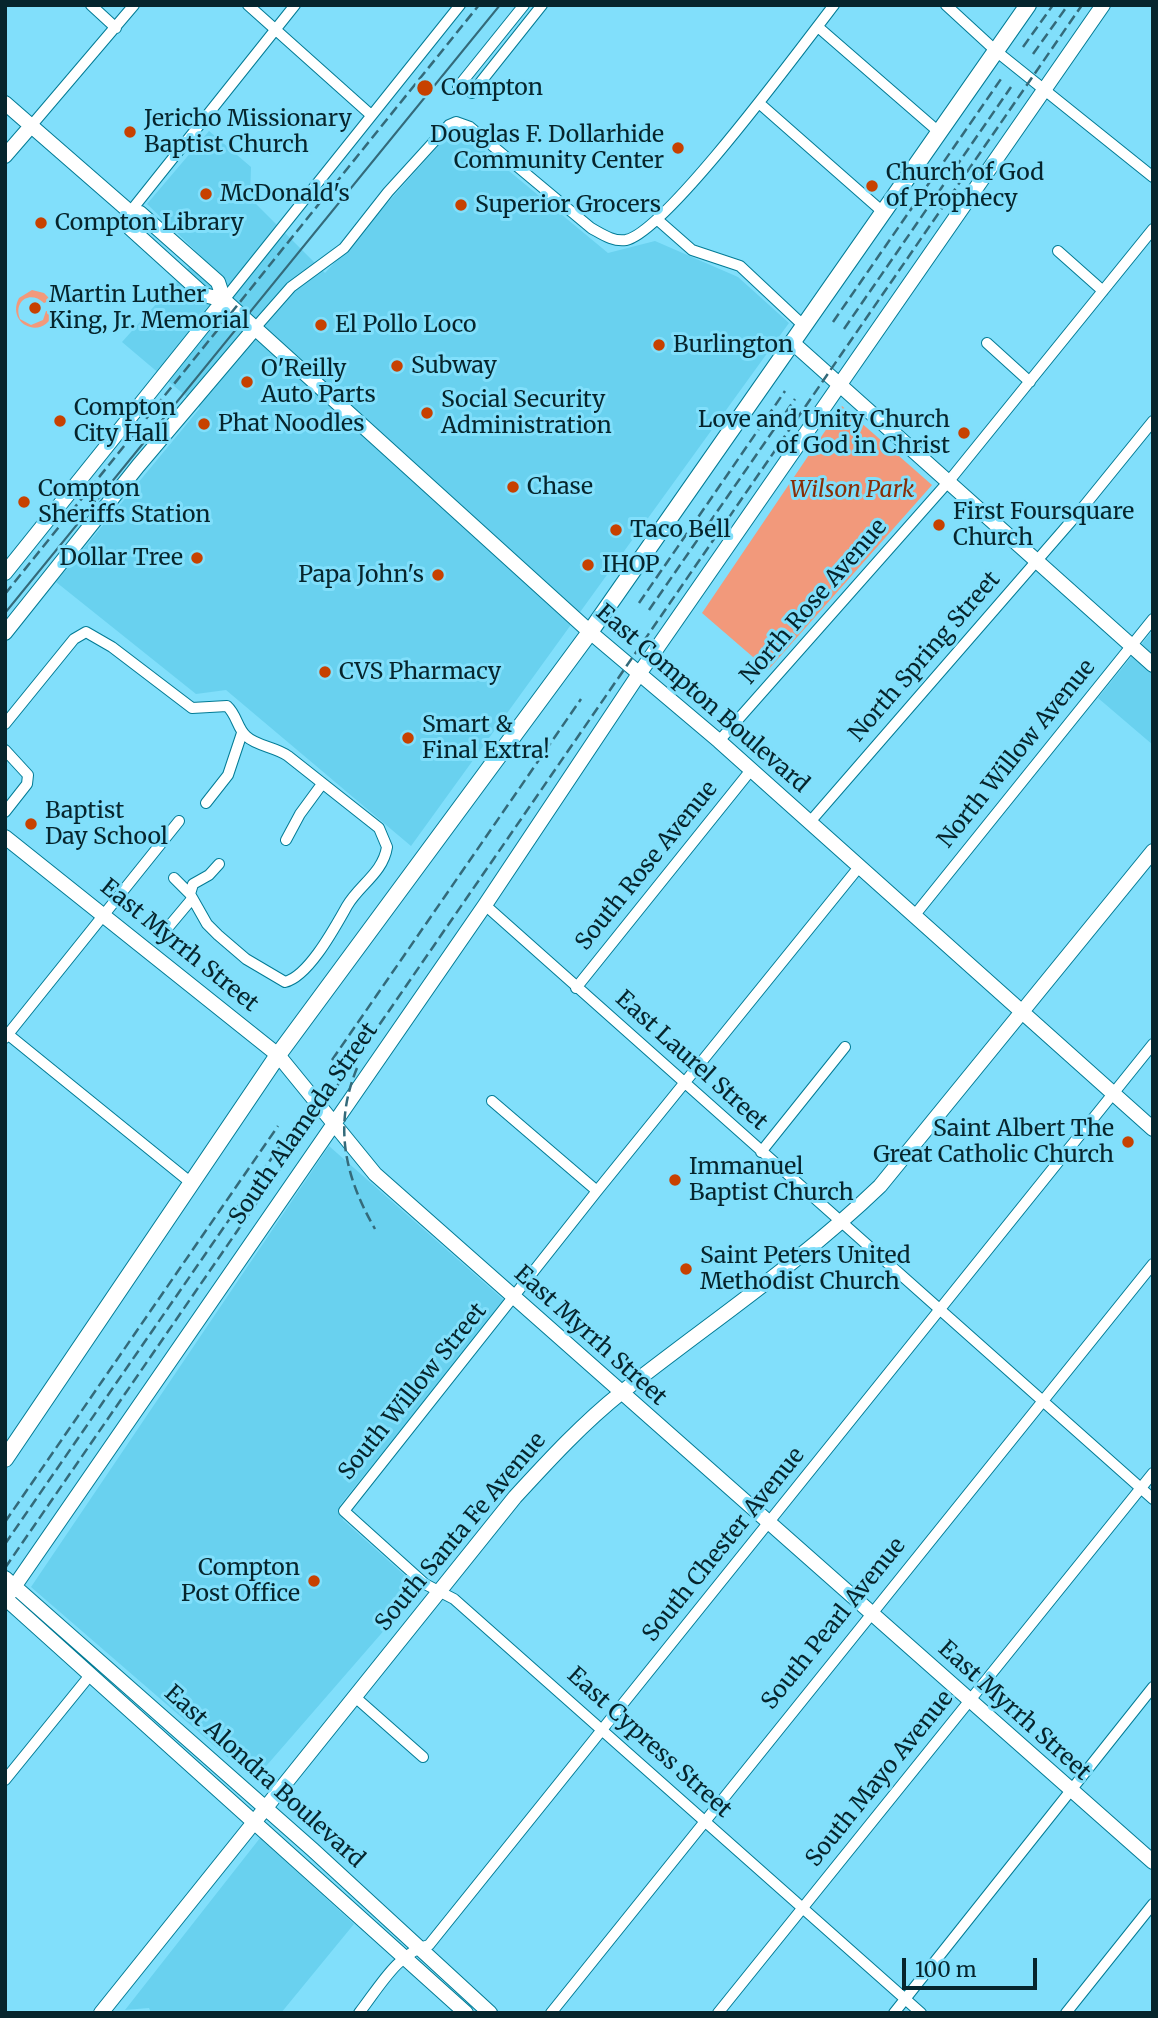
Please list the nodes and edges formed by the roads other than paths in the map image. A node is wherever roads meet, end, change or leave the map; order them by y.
1 (91, 5) edge
2 (134, 5) edge
3 (248, 5) edge
4 (295, 5) edge
5 (460, 5) edge
6 (524, 5) edge
7 (542, 5) edge
8 (834, 5) edge
9 (946, 5) edge
10 (1028, 5) edge
11 (1103, 5) edge
12 (818, 27) junction
13 (116, 28) junction
14 (275, 29) junction
15 (996, 51) junction
16 (458, 87) dead end
17 (1045, 90) junction
18 (472, 93) dead end
19 (5, 103) edge
20 (759, 103) junction
21 (371, 115) junction
22 (31, 126) junction
23 (940, 134) junction
24 (5, 156) edge
25 (1153, 177) edge
26 (130, 212) junction
27 (884, 213) junction
28 (659, 220) junction
29 (1153, 229) edge
30 (1058, 251) dead end
31 (1103, 290) junction
32 (224, 300) junction
33 (805, 327) junction
34 (255, 328) junction
35 (987, 343) dead end
36 (793, 344) junction
37 (1030, 382) junction
38 (841, 385) junction
39 (1153, 421) edge
40 (949, 481) junction
41 (1037, 560) junction
42 (5, 573) edge
43 (1153, 619) edge
44 (590, 632) junction
45 (5, 633) edge
46 (1131, 646) junction
47 (1153, 665) edge
48 (639, 674) junction
49 (5, 724) edge
50 (243, 733) junction
51 (719, 741) junction
52 (5, 750) edge
53 (751, 770) junction
54 (323, 784) junction
55 (205, 803) dead end
56 (5, 811) edge
57 (179, 821) dead end
58 (810, 822) junction
59 (5, 837) edge
60 (286, 840) dead end
61 (1153, 850) edge
62 (219, 864) dead end
63 (859, 867) junction
64 (174, 878) dead end
65 (190, 897) junction
66 (485, 905) junction
67 (104, 915) junction
68 (914, 916) junction
69 (165, 931) dead end
70 (576, 988) junction
71 (1023, 1011) junction
72 (6, 1035) edge
73 (1153, 1044) edge
74 (845, 1046) dead end
75 (278, 1055) junction
76 (685, 1083) junction
77 (1114, 1093) junction
78 (492, 1101) dead end
79 (332, 1123) junction
80 (1153, 1129) edge
81 (761, 1152) junction
82 (190, 1182) junction
83 (597, 1191) junction
84 (841, 1224) junction
85 (1153, 1264) edge
86 (514, 1299) junction
87 (938, 1308) junction
88 (620, 1394) junction
89 (1042, 1401) junction
90 (5, 1460) edge
91 (1153, 1473) edge
92 (1140, 1488) junction
93 (1153, 1499) edge
94 (345, 1511) joint
95 (768, 1524) junction
96 (439, 1591) junction
97 (7, 1592) edge
98 (869, 1613) junction
99 (91, 1674) junction
100 (1153, 1687) edge
101 (355, 1697) junction
102 (969, 1702) junction
103 (603, 1730) junction
104 (423, 1757) dead end
105 (5, 1780) edge
106 (1069, 1791) junction
107 (266, 1808) junction
108 (705, 1821) junction
109 (255, 1822) junction
110 (1153, 1862) edge
111 (1153, 1903) edge
112 (802, 1909) junction
113 (410, 1952) junction
114 (905, 1999) junction
115 (101, 2013) edge
116 (359, 2013) edge
117 (466, 2013) edge
118 (490, 2013) edge
119 (551, 2013) edge
120 (718, 2013) edge
121 (894, 2013) edge
122 (921, 2013) edge
123 (1066, 2013) edge

1 - 13 street
2 - 13 street
3 - 14 street
4 - 14 street
5 - 21 street
6 - 16 street
7 - 18 street
8 - 12 street
9 - 15 street
10 - 15 main road
11 - 17 main road, South Alameda Street
12 - 20 street
12 - 23 street
13 - 22 street
14 - 21 street
14 - 26 street
15 - 17 street
15 - 23 main road
17 - 25 street
17 - 38 main road, South Alameda Street
19 - 22 main road
20 - 27 street
20 - 28 street
21 - 32 street
22 - 24 main road
22 - 26 main road
23 - 27 main road
26 - 32 main road, East Compton Boulevard
27 - 33 main road
28 - 33 street
28 - 34 street
29 - 31 street, North Rose Avenue
30 - 31 street
31 - 37 street, North Rose Avenue
32 - 34 main road, East Compton Boulevard
32 - 42 main road
33 - 36 main road
34 - 44 main road, East Compton Boulevard
34 - 45 main road
35 - 37 street
36 - 38 main road
36 - 44 main road
37 - 40 street, North Rose Avenue
38 - 40 main road
38 - 48 main road, South Alameda Street
39 - 41 street, North Spring Street
40 - 41 main road
40 - 51 street, North Rose Avenue
41 - 46 main road
41 - 58 street, North Spring Street
43 - 46 street, North Willow Avenue
44 - 48 main road, East Compton Boulevard
44 - 75 main road
46 - 47 main road
46 - 68 street, North Willow Avenue
48 - 51 main road, East Compton Boulevard
48 - 66 main road, South Alameda Street
49 - 50 street
50 - 54 street
50 - 55 street
51 - 53 main road, East Compton Boulevard
52 - 56 street
53 - 58 main road, East Compton Boulevard
53 - 70 street, South Rose Avenue
54 - 60 street
54 - 65 street
57 - 67 street
58 - 63 main road, East Compton Boulevard
59 - 67 main road, East Myrrh Street
61 - 71 main road, South Santa Fe Avenue
62 - 65 street
63 - 68 main road, East Compton Boulevard
63 - 76 street, South Willow Street
64 - 65 street
65 - 69 street
66 - 70 street, East Laurel Street
66 - 79 main road, South Alameda Street
67 - 72 street
67 - 75 main road, East Myrrh Street
68 - 71 main road, East Compton Boulevard
70 - 76 street, East Laurel Street
71 - 77 main road, East Compton Boulevard
71 - 84 main road, South Santa Fe Avenue
72 - 82 street
73 - 77 street, South Chester Avenue
74 - 81 street
75 - 79 main road, East Myrrh Street
75 - 82 main road
76 - 81 street, East Laurel Street
76 - 83 street, South Willow Street
77 - 80 main road, East Compton Boulevard
77 - 87 street, South Chester Avenue
78 - 83 street
79 - 86 main road, East Myrrh Street
79 - 97 main road, South Alameda Street
81 - 84 street, East Laurel Street
82 - 90 main road
83 - 86 street, South Willow Street
84 - 87 street, East Laurel Street
84 - 88 main road, South Santa Fe Avenue
85 - 89 street, South Pearl Avenue
86 - 88 main road, East Myrrh Street
86 - 94 street, South Willow Street
87 - 89 street, East Laurel Street
87 - 95 street, South Chester Avenue
88 - 95 main road, East Myrrh Street
88 - 96 main road, South Santa Fe Avenue
89 - 92 street, East Laurel Street
89 - 98 street, South Pearl Avenue
91 - 92 street, South Mayo Avenue
92 - 93 street, East Laurel Street
92 - 102 street, South Mayo Avenue
94 - 96 street, East Cypress Street
95 - 98 main road, East Myrrh Street
95 - 103 street, South Chester Avenue
96 - 101 main road, South Santa Fe Avenue
96 - 103 street, East Cypress Street
97 - 99 main road, East Alondra Boulevard
97 - 107 main road, East Alondra Boulevard
98 - 102 main road, East Myrrh Street
98 - 108 street, South Pearl Avenue
99 - 105 street
99 - 109 main road, East Alondra Boulevard
100 - 106 street
101 - 104 street
101 - 107 main road, South Santa Fe Avenue
102 - 106 main road, East Myrrh Street
102 - 112 street, South Mayo Avenue
103 - 108 street, East Cypress Street
103 - 113 street, South Chester Avenue
106 - 110 main road, East Myrrh Street
106 - 114 street
107 - 109 main road, South Santa Fe Avenue
107 - 113 main road, East Alondra Boulevard
108 - 112 street, East Cypress Street
108 - 119 street, South Pearl Avenue
109 - 113 main road, East Alondra Boulevard
109 - 115 main road, South Santa Fe Avenue
111 - 123 street
112 - 114 street, East Cypress Street
112 - 120 street, South Mayo Avenue
113 - 116 street, South Chester Avenue
113 - 117 main road, East Alondra Boulevard
113 - 118 main road, East Alondra Boulevard
114 - 121 street
114 - 122 street, East Cypress Street

